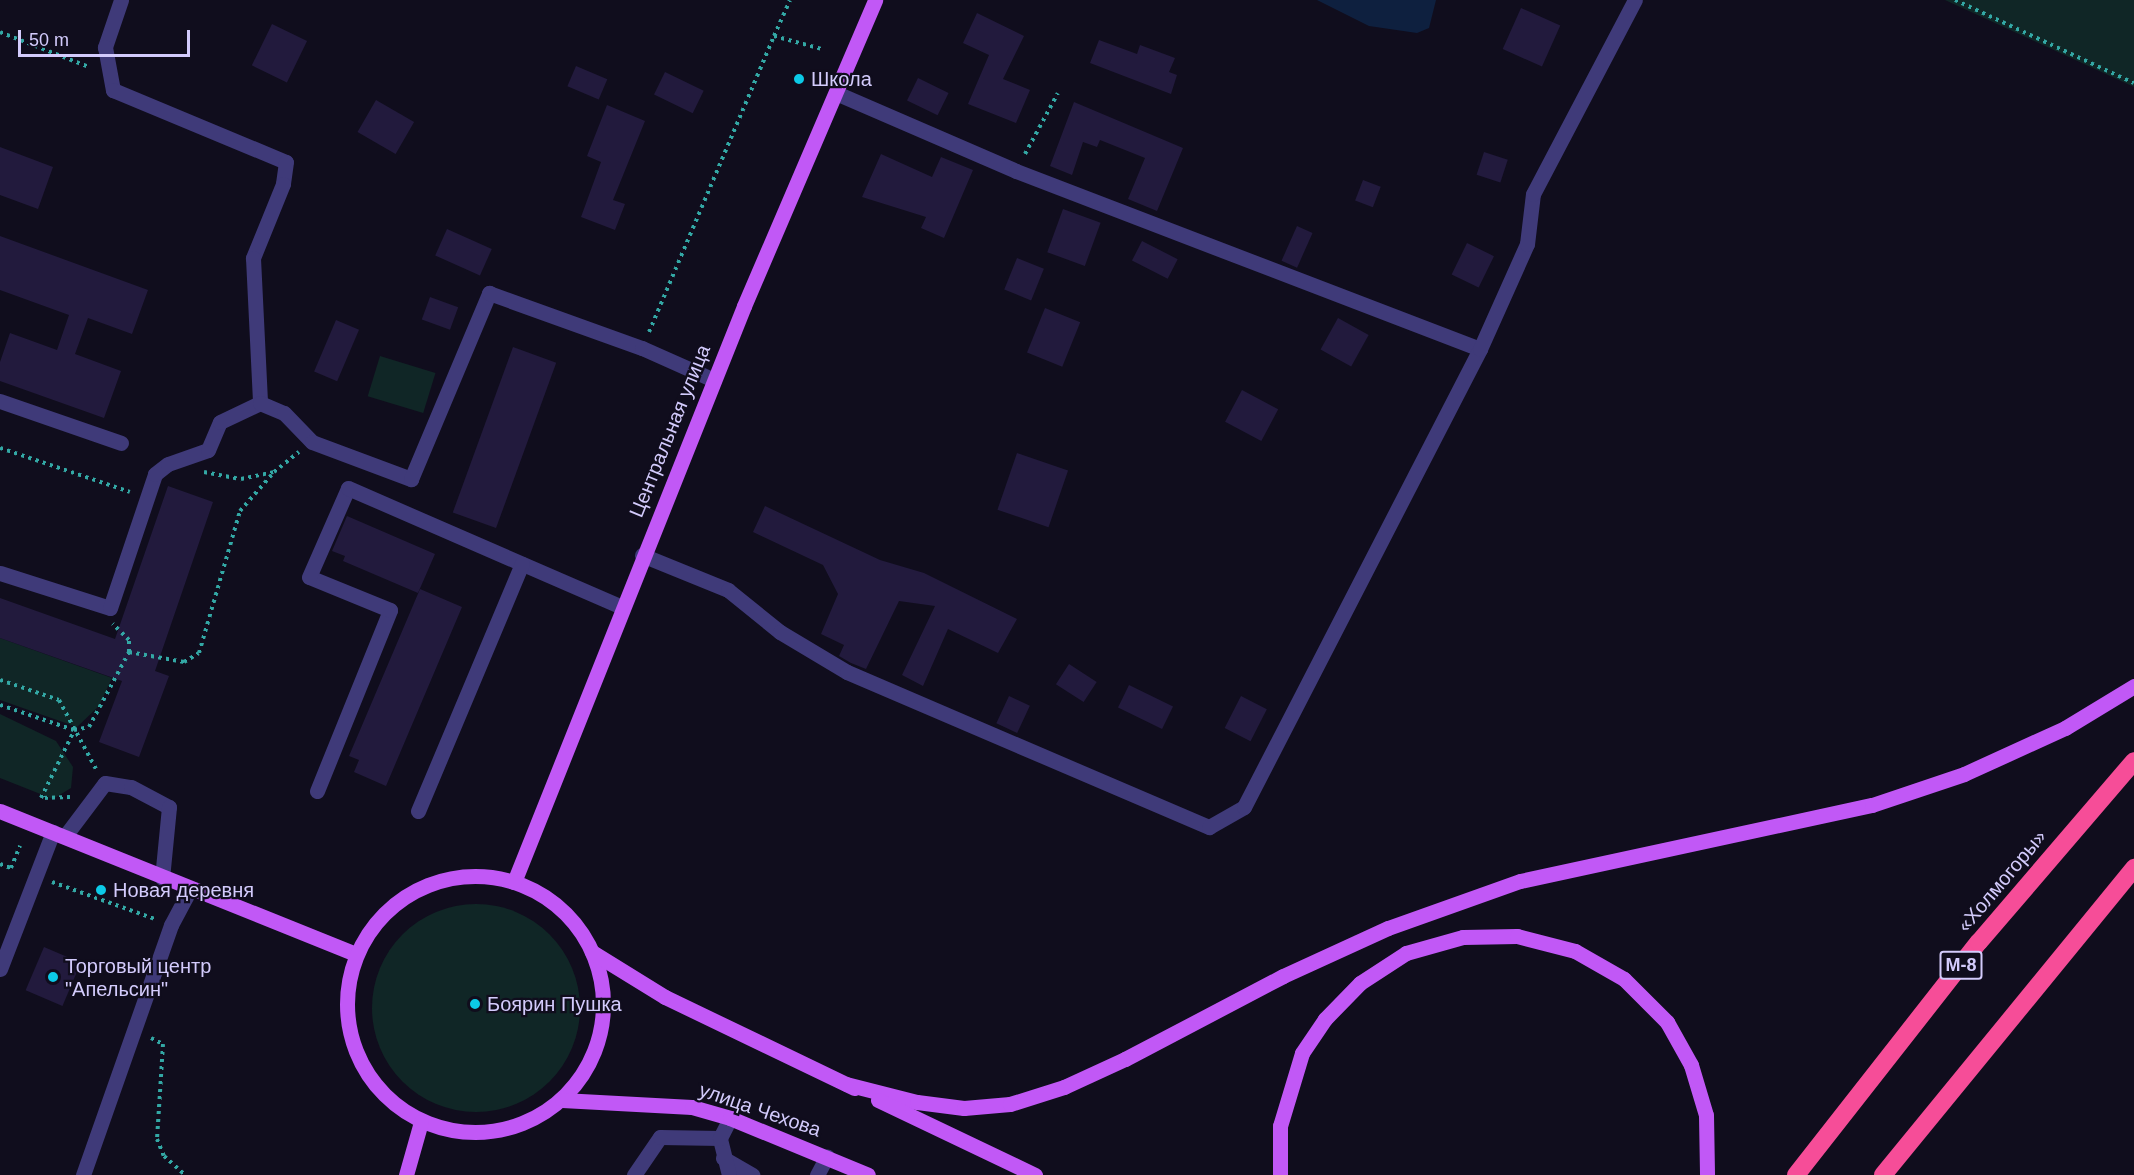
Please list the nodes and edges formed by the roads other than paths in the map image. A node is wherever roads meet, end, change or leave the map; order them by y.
1 (121, 0) edge
2 (875, 0) edge
3 (1635, 0) edge
4 (836, 93) junction
5 (1480, 349) junction
6 (714, 380) junction
7 (0, 401) edge
8 (260, 403) junction
9 (122, 443) dead end
10 (642, 555) junction
11 (522, 564) junction
12 (0, 573) edge
13 (622, 607) junction
14 (2134, 686) edge
15 (2134, 761) edge
16 (317, 791) dead end
17 (0, 811) edge
18 (418, 811) dead end
19 (59, 834) junction
20 (2134, 868) edge
21 (162, 878) junction
22 (514, 882) junction
23 (190, 890) junction
24 (592, 952) junction
25 (356, 954) junction
26 (0, 969) edge
27 (846, 1084) junction
28 (562, 1100) junction
29 (730, 1118) junction
30 (421, 1122) junction
31 (720, 1138) junction
32 (827, 1156) junction
33 (723, 1158) junction
34 (83, 1175) edge
35 (406, 1175) edge
36 (634, 1175) edge
37 (729, 1175) edge
38 (753, 1175) edge
39 (818, 1175) edge
40 (868, 1175) edge
41 (1035, 1175) edge
42 (1280, 1175) edge
43 (1707, 1175) edge
44 (1796, 1175) edge
45 (1883, 1175) edge

1 - 8 lane
2 - 4 main road, Центральная улица
3 - 5 lane
4 - 5 lane
4 - 6 main road, Центральная улица
5 - 10 lane
6 - 8 lane
6 - 10 main road, Центральная улица
7 - 9 lane
8 - 12 lane
10 - 13 main road, Центральная улица
11 - 13 lane
11 - 16 lane
11 - 18 lane
13 - 22 main road, Центральная улица
14 - 27 main road
15 - 44 highway, «Холмогоры» / М-8
17 - 19 main road
19 - 21 main road
19 - 21 lane
19 - 26 lane
20 - 45 highway
21 - 23 main road
22 - 24 main road
22 - 25 main road
23 - 25 main road
23 - 34 lane
24 - 27 main road
24 - 28 main road
25 - 30 main road
27 - 41 main road
28 - 29 main road, улица Чехова
28 - 30 main road
29 - 31 lane
29 - 32 main road, улица Чехова
30 - 35 main road
31 - 33 lane
31 - 36 lane
32 - 39 lane
32 - 40 main road, улица Чехова
33 - 37 lane
33 - 38 lane
42 - 43 main road

